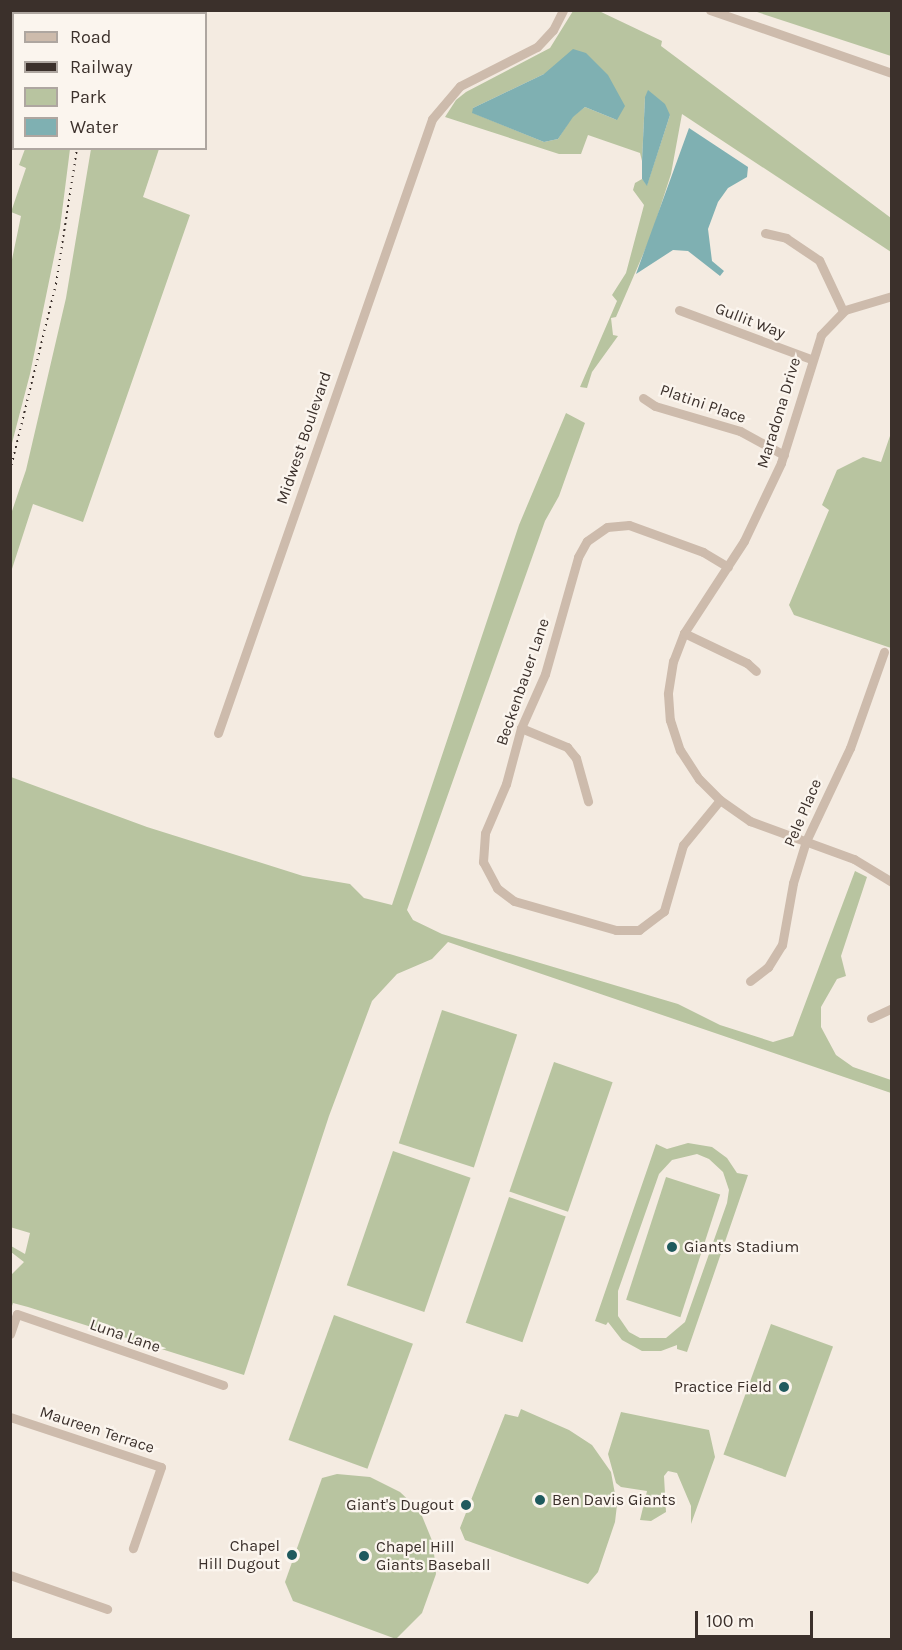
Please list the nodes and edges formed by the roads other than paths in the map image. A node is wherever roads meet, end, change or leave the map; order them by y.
1 (563, 10) edge
2 (710, 10) edge
3 (891, 73) edge
4 (765, 233) dead end
5 (891, 296) edge
6 (679, 310) dead end
7 (843, 311) junction
8 (811, 360) junction
9 (643, 398) dead end
10 (784, 455) junction
11 (728, 567) junction
12 (684, 633) junction
13 (884, 652) dead end
14 (756, 671) dead end
15 (520, 728) junction
16 (218, 733) dead end
17 (720, 800) junction
18 (588, 801) dead end
19 (806, 841) junction
20 (891, 882) edge
21 (750, 981) dead end
22 (891, 1008) edge
23 (871, 1018) dead end
24 (10, 1334) edge
25 (223, 1385) dead end
26 (10, 1417) edge
27 (133, 1548) dead end
28 (10, 1575) edge
29 (107, 1609) dead end

1 - 16 street, Midwest Boulevard
2 - 3 street
4 - 7 street
5 - 7 street, Maradona Drive
6 - 8 street, Gullit Way
7 - 8 street, Maradona Drive
8 - 10 street, Maradona Drive
9 - 10 street, Platini Place
10 - 11 street, Maradona Drive
11 - 12 street, Maradona Drive
11 - 15 street, Beckenbauer Lane
12 - 14 street
12 - 17 street, Maradona Drive
13 - 19 street, Pele Place
15 - 17 street, Beckenbauer Lane
15 - 18 street
17 - 19 street, Maradona Drive
19 - 20 street, Maradona Drive
19 - 21 street, Pele Place
22 - 23 street
24 - 25 street, Luna Lane
26 - 27 street, Maureen Terrace
28 - 29 street

